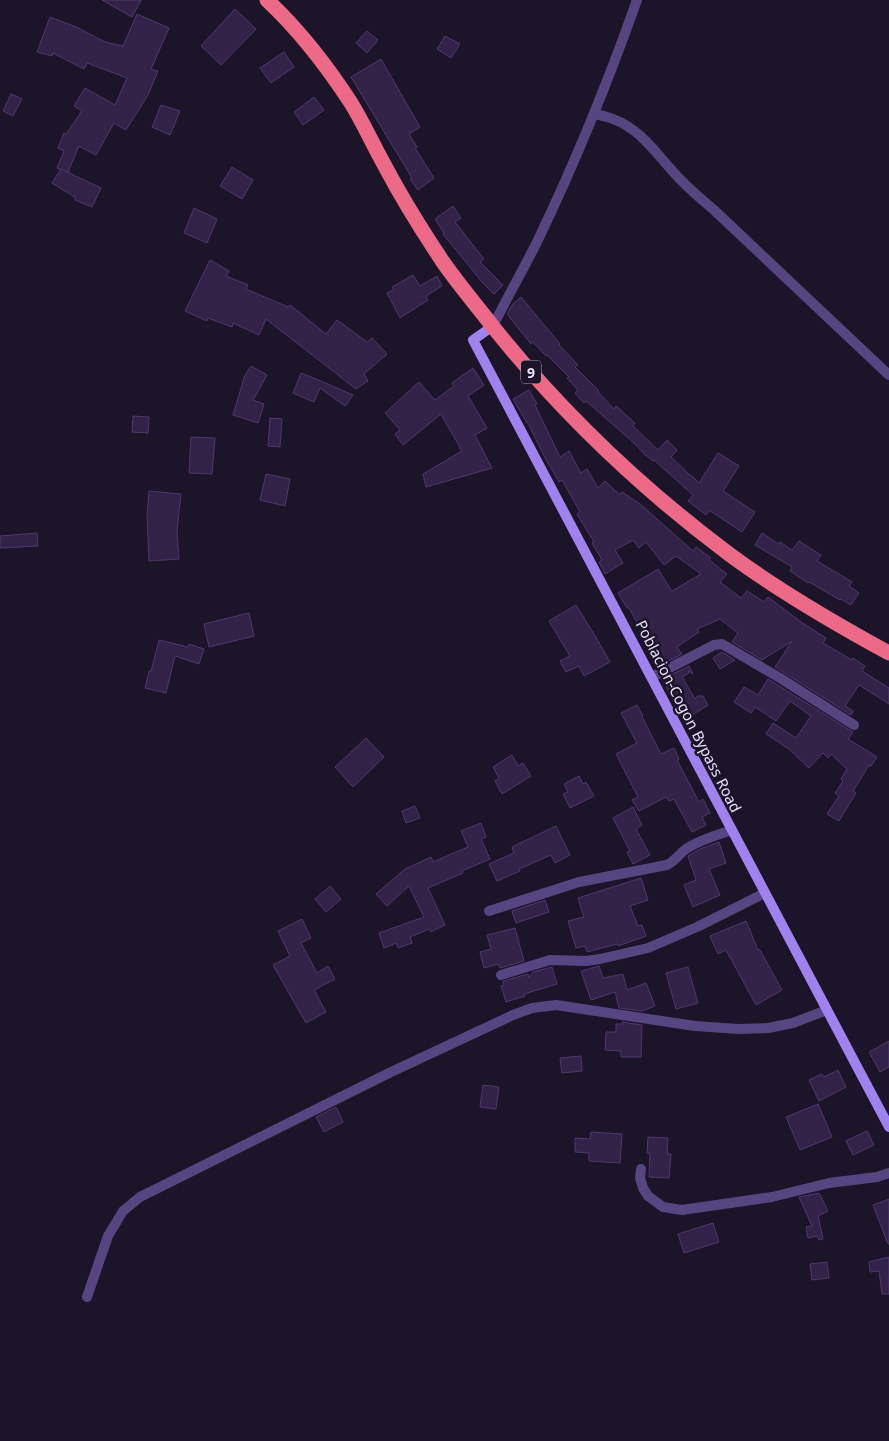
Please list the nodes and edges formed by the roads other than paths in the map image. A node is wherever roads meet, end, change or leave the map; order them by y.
1 (267, 0) edge
2 (637, 0) edge
3 (595, 114) junction
4 (492, 326) junction
5 (889, 375) edge
6 (889, 653) edge
7 (652, 677) junction
8 (854, 725) dead end
9 (732, 830) junction
10 (765, 893) junction
11 (489, 911) dead end
12 (501, 975) dead end
13 (827, 1010) junction
14 (889, 1127) edge
15 (641, 1169) dead end
16 (889, 1174) edge
17 (87, 1297) dead end

1 - 4 highway, 9
2 - 3 street
3 - 4 street
3 - 5 street
4 - 6 highway, 9
4 - 7 main road, Poblacion-Cogon Bypass Road
7 - 8 street
7 - 9 main road, Poblacion-Cogon Bypass Road
9 - 10 main road, Poblacion-Cogon Bypass Road
9 - 11 street
10 - 12 street
10 - 13 main road, Poblacion-Cogon Bypass Road
13 - 14 main road, Poblacion-Cogon Bypass Road
13 - 17 street
15 - 16 street

